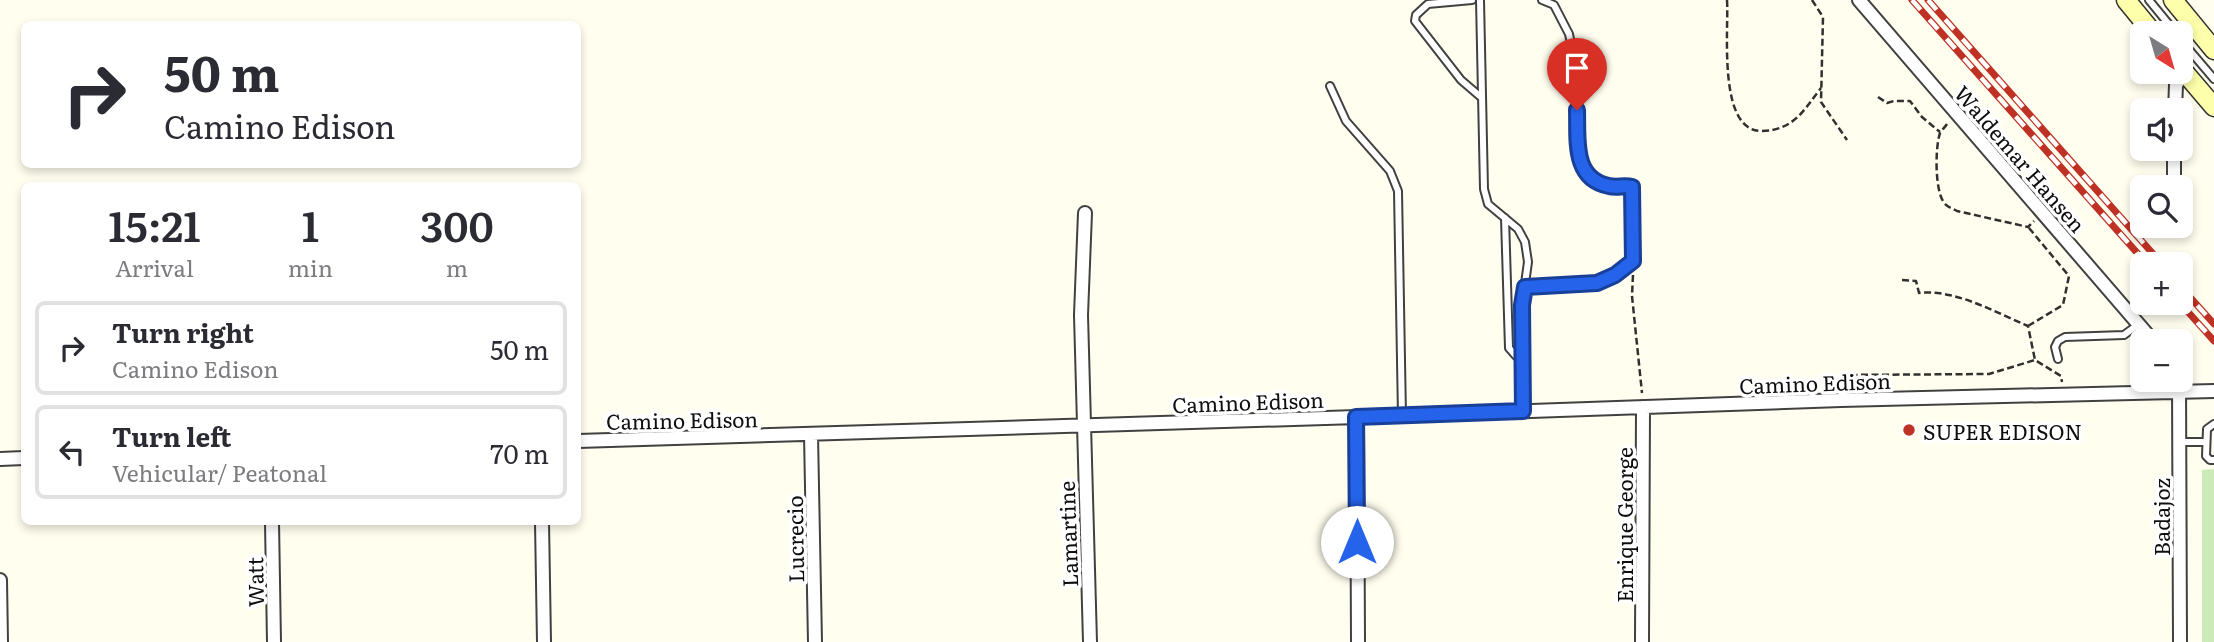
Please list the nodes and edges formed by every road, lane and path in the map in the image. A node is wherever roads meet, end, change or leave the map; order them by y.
1 (1472, 0) edge
2 (1480, 0) edge
3 (1542, 0) edge
4 (1727, 0) edge
5 (1812, 0) edge
6 (1859, 0) edge
7 (2126, 0) edge
8 (2149, 0) edge
9 (2173, 0) edge
10 (2143, 21) edge
11 (2166, 21) edge
12 (2214, 50) edge
13 (2193, 54) edge
14 (2214, 79) edge
15 (2193, 82) edge
16 (1330, 86) dead end
17 (1821, 88) junction
18 (1878, 97) dead end
19 (1482, 98) junction
20 (2214, 107) edge
21 (1956, 114) junction
22 (1940, 132) junction
23 (1847, 140) dead end
24 (1085, 213) dead end
25 (2043, 214) junction
26 (1505, 218) junction
27 (2028, 227) junction
28 (1633, 261) junction
29 (1902, 280) dead end
30 (1525, 287) junction
31 (2139, 324) junction
32 (2028, 326) junction
33 (2143, 329) edge
34 (1523, 358) junction
35 (2058, 359) dead end
36 (2035, 360) junction
37 (1840, 375) dead end
38 (2193, 387) edge
39 (2130, 389) edge
40 (2214, 391) edge
41 (2180, 392) edge
42 (2064, 395) junction
43 (1643, 407) junction
44 (1523, 411) junction
45 (1402, 416) junction
46 (1356, 417) junction
47 (2214, 424) edge
48 (1083, 425) junction
49 (811, 435) junction
50 (581, 441) edge
51 (2179, 442) junction
52 (2206, 442) junction
53 (21, 458) edge
54 (0, 459) edge
55 (2214, 460) edge
56 (272, 525) edge
57 (542, 525) edge
58 (0, 580) edge
59 (1, 642) edge
60 (274, 642) edge
61 (544, 642) edge
62 (815, 642) edge
63 (1090, 642) edge
64 (1358, 642) edge
65 (1642, 642) edge
66 (2180, 642) edge

1 - 19 lane
2 - 19 lane
3 - 28 lane
4 - 17 path
5 - 17 path
6 - 21 street, Waldemar Hansen
7 - 10 main road
8 - 11 lane
9 - 12 main road
13 - 14 lane
15 - 20 main road
16 - 45 lane
17 - 23 path
18 - 22 path
19 - 26 lane
21 - 22 path
21 - 25 street, Waldemar Hansen
22 - 27 path
24 - 48 street, Lamartine
25 - 27 path
25 - 31 street, Waldemar Hansen
26 - 30 lane
26 - 34 lane
27 - 32 path
28 - 30 lane
28 - 43 path
29 - 32 path
30 - 34 lane
31 - 33 street, Waldemar Hansen
31 - 35 lane
32 - 36 path
34 - 44 lane
36 - 37 path
36 - 42 path
38 - 40 street, Camino Edison
39 - 42 street, Camino Edison
41 - 51 street, Badajoz
42 - 43 street, Camino Edison
43 - 44 street, Camino Edison
43 - 65 street, Enrique George
44 - 45 street, Camino Edison
45 - 46 street, Camino Edison
46 - 48 street, Camino Edison
46 - 64 street
47 - 52 lane
48 - 49 street, Camino Edison
48 - 63 street, Lamartine
49 - 50 street, Camino Edison
49 - 62 street, Lucrecio
51 - 52 lane
51 - 66 street, Badajoz
52 - 55 lane
53 - 54 street
56 - 60 street, Watt
57 - 61 street
58 - 59 street

